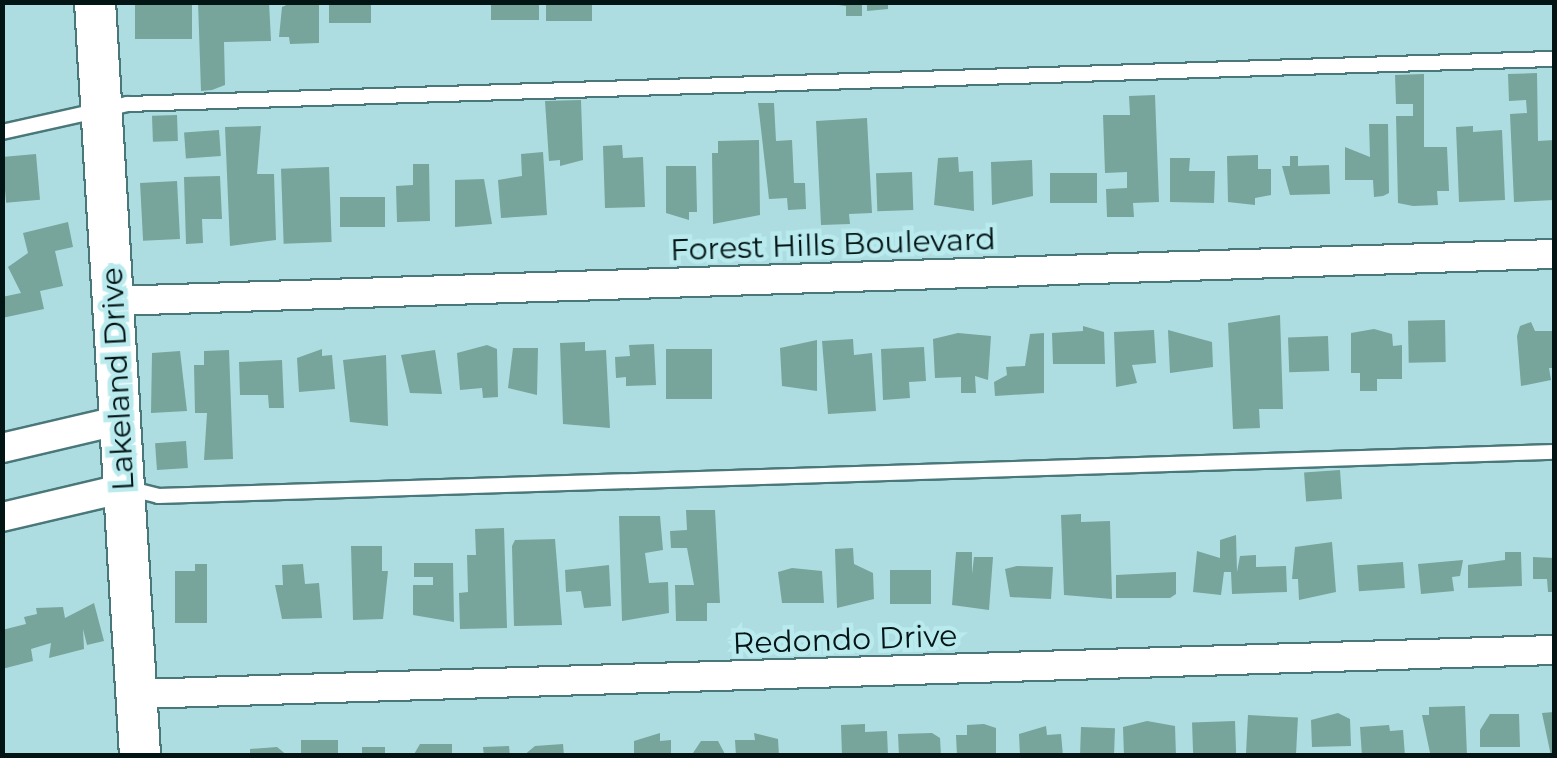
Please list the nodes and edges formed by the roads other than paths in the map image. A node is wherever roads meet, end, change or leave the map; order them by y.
1 (96, 2) edge
2 (1554, 59) edge
3 (102, 109) junction
4 (2, 132) edge
5 (1554, 254) edge
6 (113, 301) junction
7 (121, 420) junction
8 (2, 448) edge
9 (1554, 452) edge
10 (124, 488) junction
11 (2, 516) edge
12 (1554, 650) edge
13 (137, 694) junction
14 (140, 756) edge

1 - 3 street, Lakeland Drive
2 - 3 lane
3 - 4 lane
3 - 6 street, Lakeland Drive
5 - 6 street, Forest Hills Boulevard
6 - 7 street, Lakeland Drive
7 - 8 street
7 - 10 street, Lakeland Drive
9 - 10 lane
10 - 11 street
10 - 13 street, Lakeland Drive
12 - 13 street, Redondo Drive
13 - 14 street, Lakeland Drive

